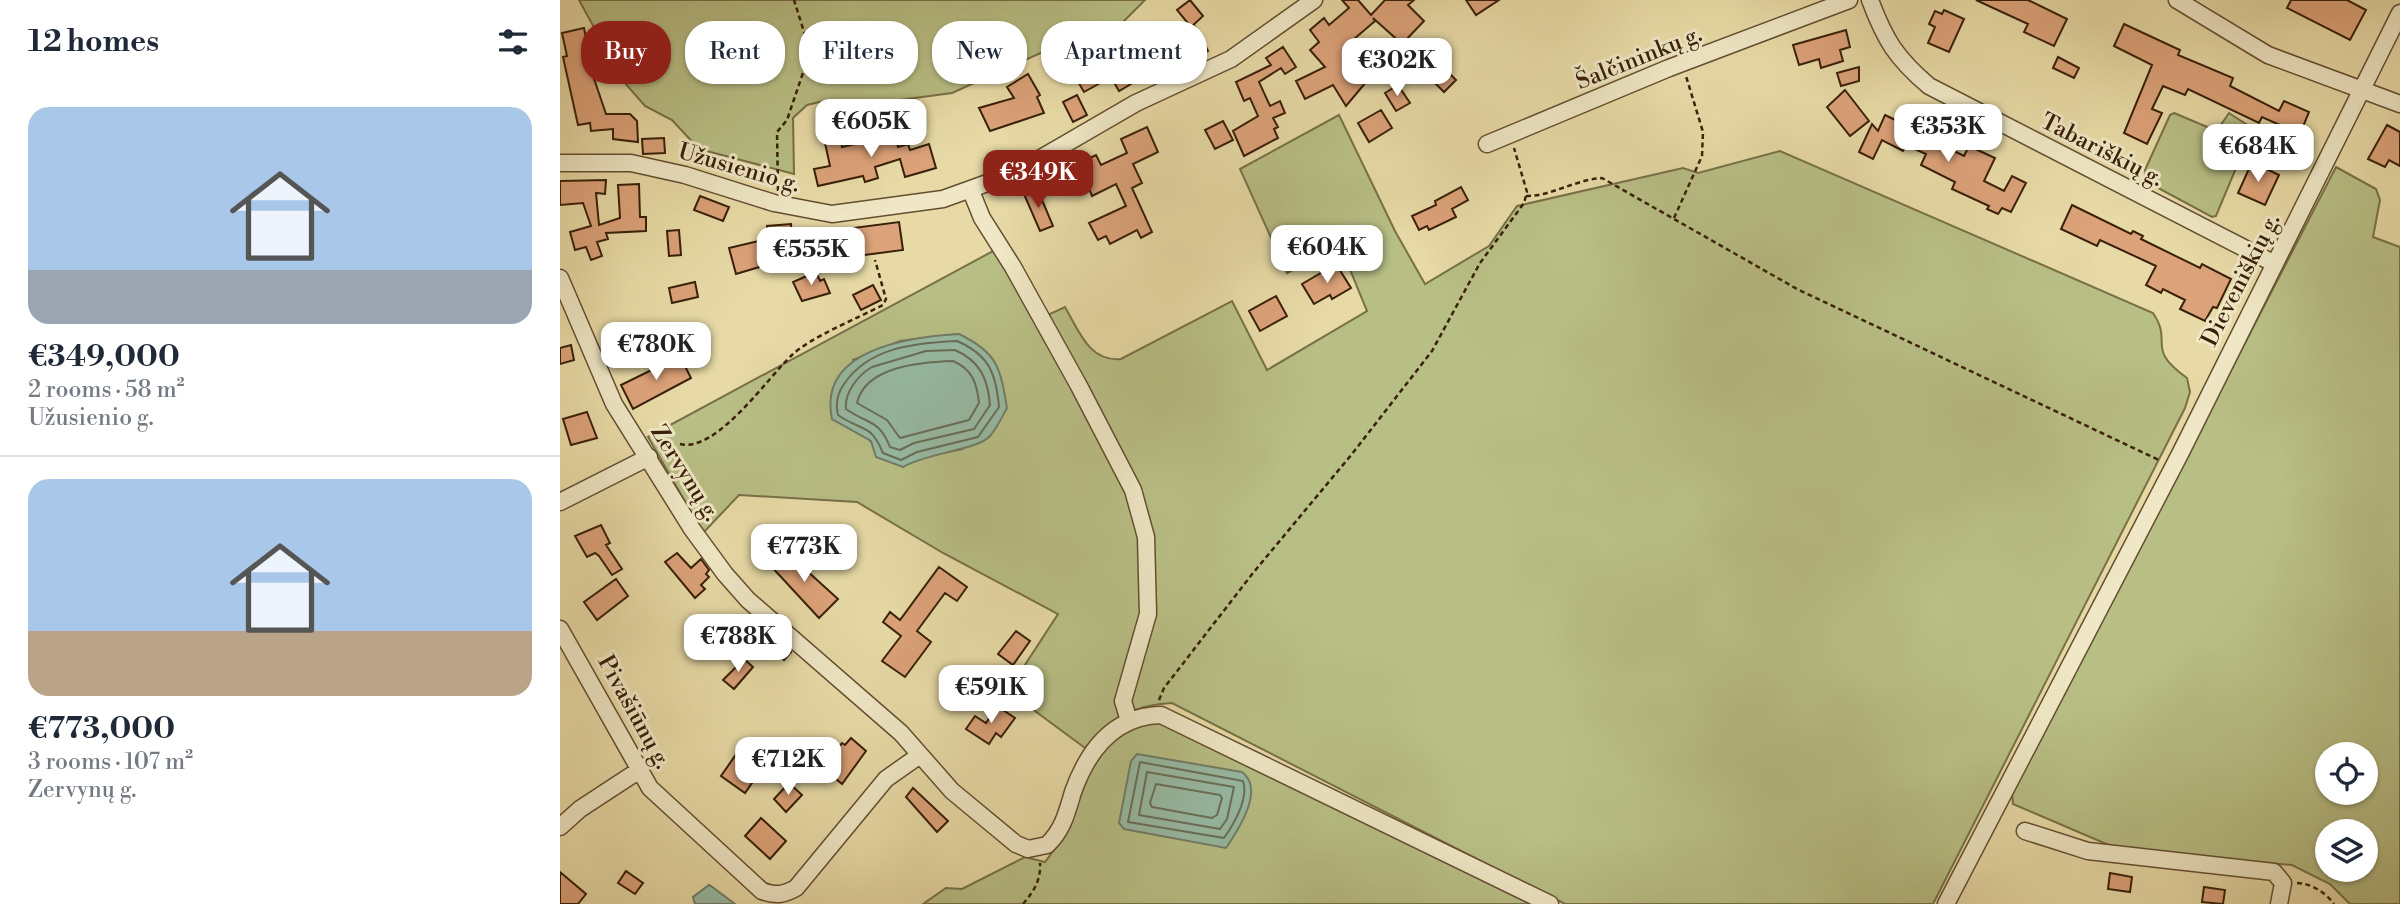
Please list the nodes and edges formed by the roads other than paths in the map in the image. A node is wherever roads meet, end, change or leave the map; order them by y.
1 (1314, 0) edge
2 (1849, 0) edge
3 (1870, 0) edge
4 (2177, 0) edge
5 (2400, 13) edge
6 (2362, 90) junction
7 (2400, 104) edge
8 (1487, 144) dead end
9 (560, 163) edge
10 (971, 191) junction
11 (2274, 264) junction
12 (560, 278) edge
13 (649, 457) junction
14 (560, 502) edge
15 (560, 629) edge
16 (1129, 720) junction
17 (920, 755) junction
18 (638, 771) junction
19 (560, 827) edge
20 (2025, 831) dead end
21 (1550, 904) edge
22 (1946, 904) edge
23 (2280, 904) edge

1 - 10 street, Užusienio g.
2 - 8 street, Šalčininkų g.
3 - 11 street, Tabariškių g.
4 - 6 street
5 - 6 street, Dieveniškių g.
6 - 7 street
6 - 11 street, Dieveniškių g.
9 - 10 street, Užusienio g.
10 - 16 street
11 - 22 street, Dieveniškių g.
12 - 13 street, Zervynų g.
13 - 14 street
13 - 17 street, Zervynų g.
15 - 18 street, Pivašiūnų g.
16 - 17 street, Zervynų g.
16 - 21 street
17 - 18 street, Pivašiūnų g.
18 - 19 street
20 - 23 street

